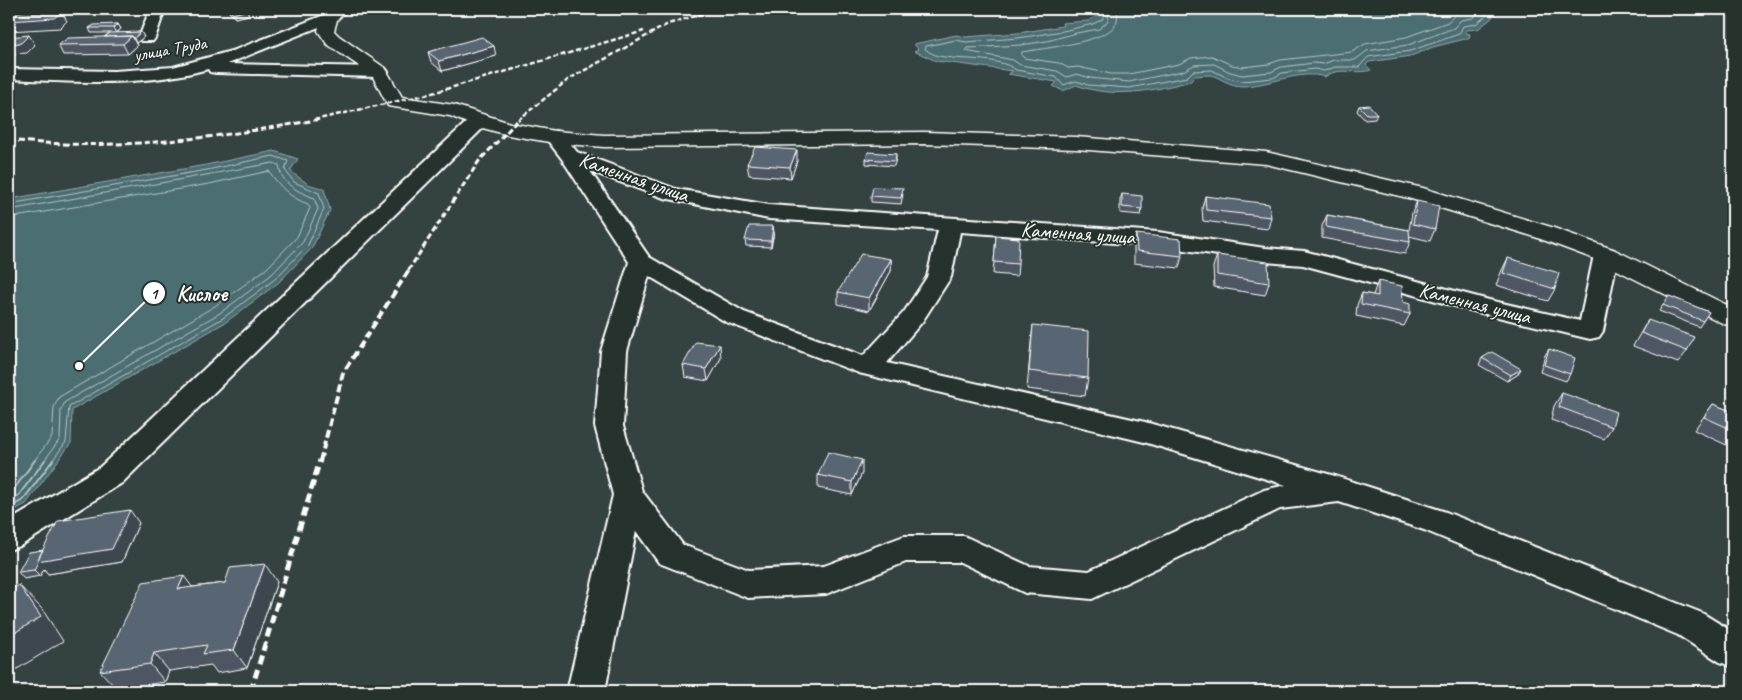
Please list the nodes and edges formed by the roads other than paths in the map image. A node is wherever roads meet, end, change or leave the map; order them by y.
1 (157, 9) edge
2 (307, 12) dead end
3 (335, 13) edge
4 (148, 38) dead end
5 (200, 66) junction
6 (378, 72) junction
7 (9, 74) edge
8 (479, 121) junction
9 (563, 146) junction
10 (951, 224) junction
11 (1606, 254) junction
12 (641, 262) junction
13 (1733, 318) edge
14 (868, 367) junction
15 (1340, 490) junction
16 (628, 495) junction
17 (9, 536) edge
18 (1733, 651) edge
19 (586, 691) edge

1 - 4 street
2 - 3 street
3 - 5 street, улица Труда
3 - 6 main road
5 - 6 street
5 - 7 street, улица Труда
6 - 8 main road
8 - 9 main road
8 - 17 street
9 - 10 street, Каменная улица
9 - 11 main road
9 - 12 street
10 - 11 street, Каменная улица
10 - 14 street
11 - 13 main road
12 - 14 street
12 - 16 street
14 - 15 street
15 - 16 street
15 - 18 street
16 - 19 street

